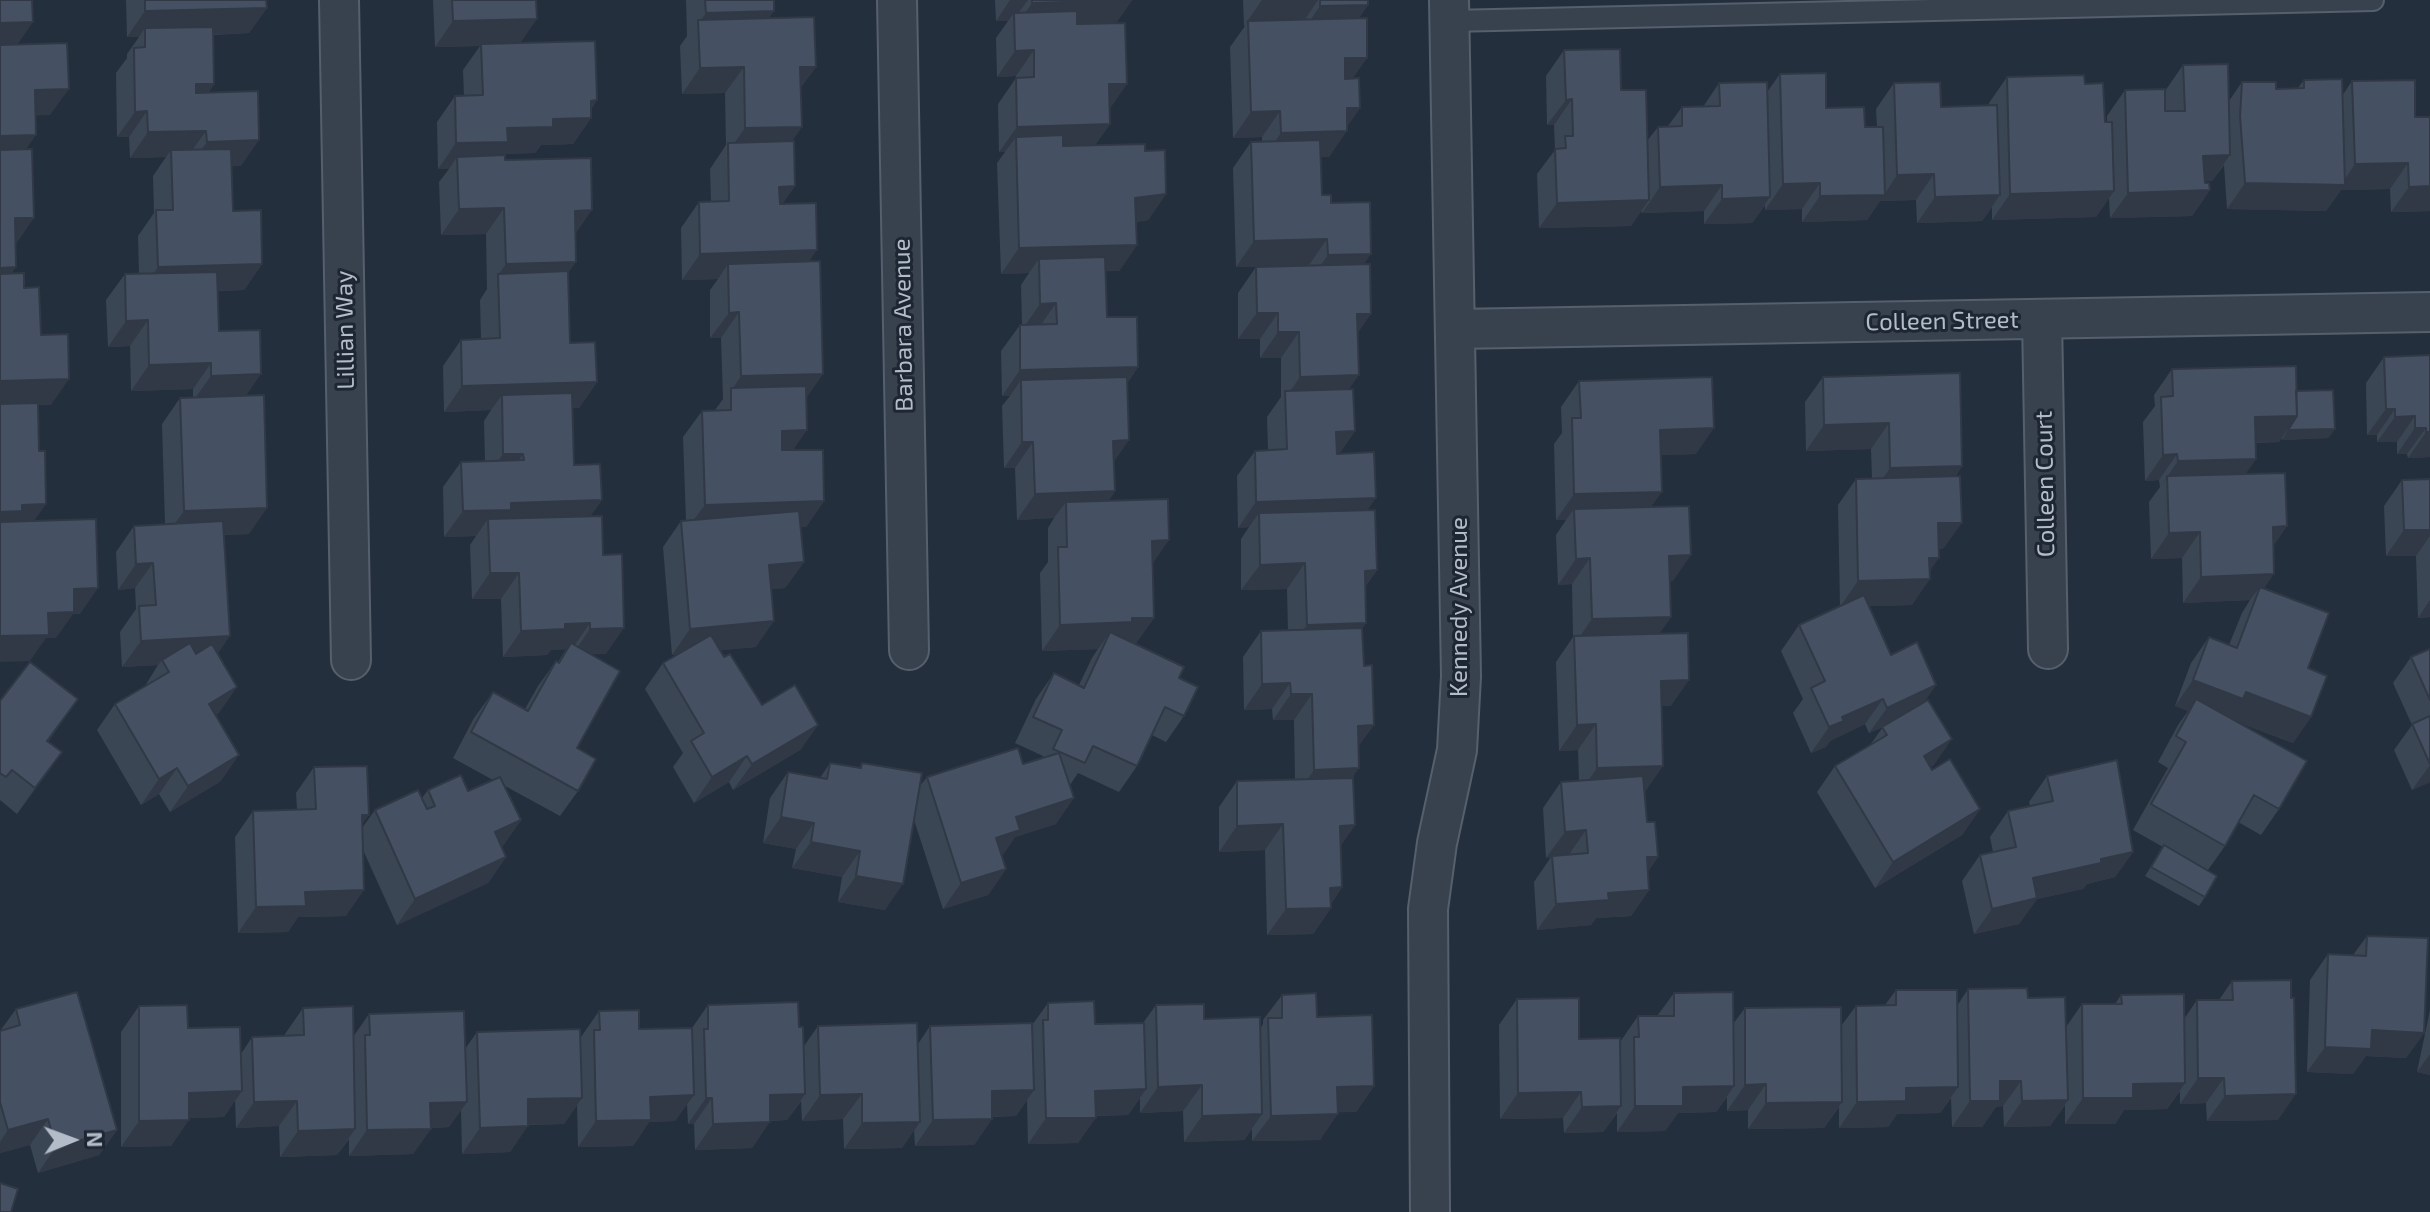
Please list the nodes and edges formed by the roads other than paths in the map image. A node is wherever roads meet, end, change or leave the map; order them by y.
1 (339, 0) edge
2 (897, 0) edge
3 (2373, 0) edge
4 (1449, 10) edge
5 (2430, 312) edge
6 (2042, 319) junction
7 (1455, 329) junction
8 (2048, 649) dead end
9 (909, 650) dead end
10 (351, 660) dead end
11 (1430, 1212) edge

1 - 10 street, Lillian Way
2 - 9 street, Barbara Avenue
3 - 4 lane
4 - 7 street, Kennedy Avenue
5 - 6 street, Colleen Street
6 - 7 street, Colleen Street
6 - 8 street, Colleen Court
7 - 11 street, Kennedy Avenue

